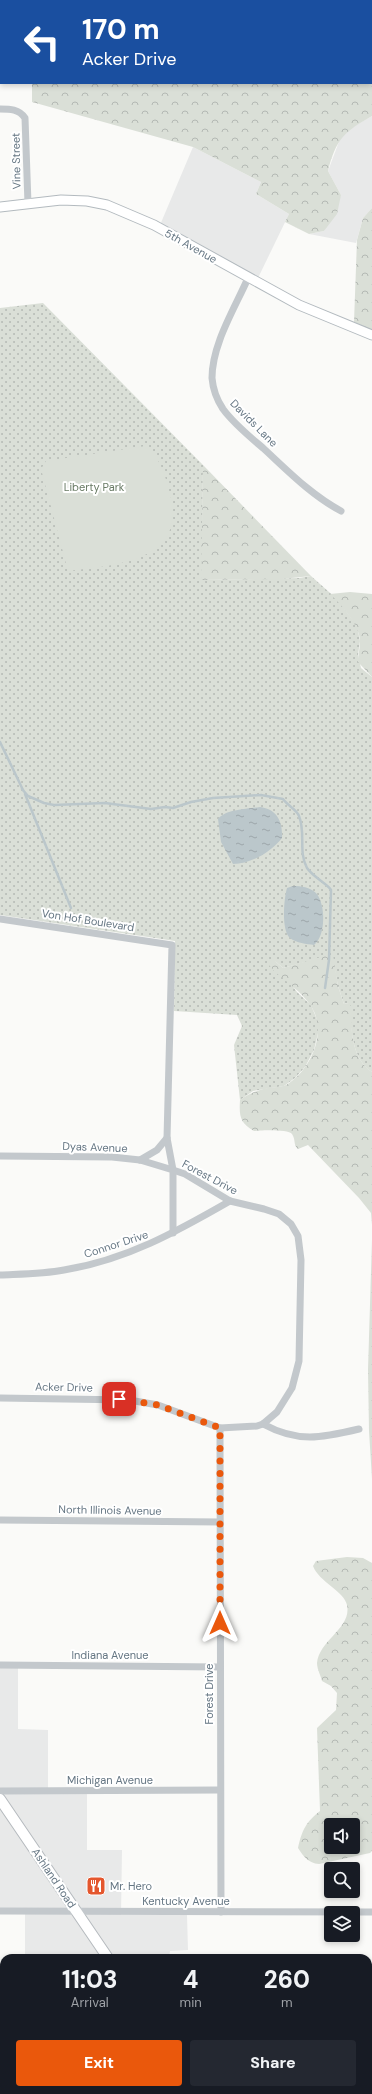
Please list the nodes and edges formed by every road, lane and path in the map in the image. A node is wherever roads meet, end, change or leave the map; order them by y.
1 (0, 109) edge
2 (28, 204) junction
3 (0, 207) edge
4 (248, 278) junction
5 (372, 335) edge
6 (341, 511) dead end
7 (0, 919) edge
8 (172, 945) joint
9 (167, 1138) junction
10 (0, 1156) edge
11 (140, 1160) junction
12 (173, 1170) junction
13 (230, 1201) junction
14 (174, 1233) junction
15 (0, 1275) edge
16 (0, 1398) edge
17 (263, 1424) junction
18 (220, 1428) junction
19 (359, 1429) dead end
20 (0, 1520) edge
21 (220, 1522) junction
22 (0, 1665) edge
23 (220, 1667) junction
24 (220, 1790) junction
25 (0, 1791) edge
26 (0, 1799) edge
27 (0, 1911) edge
28 (77, 1912) junction
29 (222, 1912) junction
30 (372, 1912) edge
31 (105, 1954) edge

1 - 2 street, Vine Street
2 - 3 street, 5th Avenue
2 - 4 street, 5th Avenue
4 - 5 street, 5th Avenue
4 - 6 street, Davids Lane
7 - 8 street, Von Hof Boulevard
8 - 9 street, Forest Drive
9 - 11 street
9 - 12 street, Forest Drive
10 - 11 street, Dyas Avenue
11 - 12 street, Dyas Avenue
12 - 13 street, Forest Drive
12 - 14 street
13 - 14 street, Connor Drive
13 - 17 street, Forest Drive
14 - 15 street, Connor Drive
16 - 18 street, Acker Drive
17 - 18 street, Acker Drive
17 - 19 street
18 - 21 street, Forest Drive
20 - 21 street, North Illinois Avenue
21 - 23 street, Forest Drive
22 - 23 street, Indiana Avenue
23 - 24 street, Forest Drive
24 - 25 street, Michigan Avenue
24 - 29 street, Forest Drive
26 - 28 main road, Ashland Road
27 - 28 street, Kentucky Avenue
28 - 29 street, Kentucky Avenue
28 - 31 main road, Ashland Road
29 - 30 street, Kentucky Avenue

